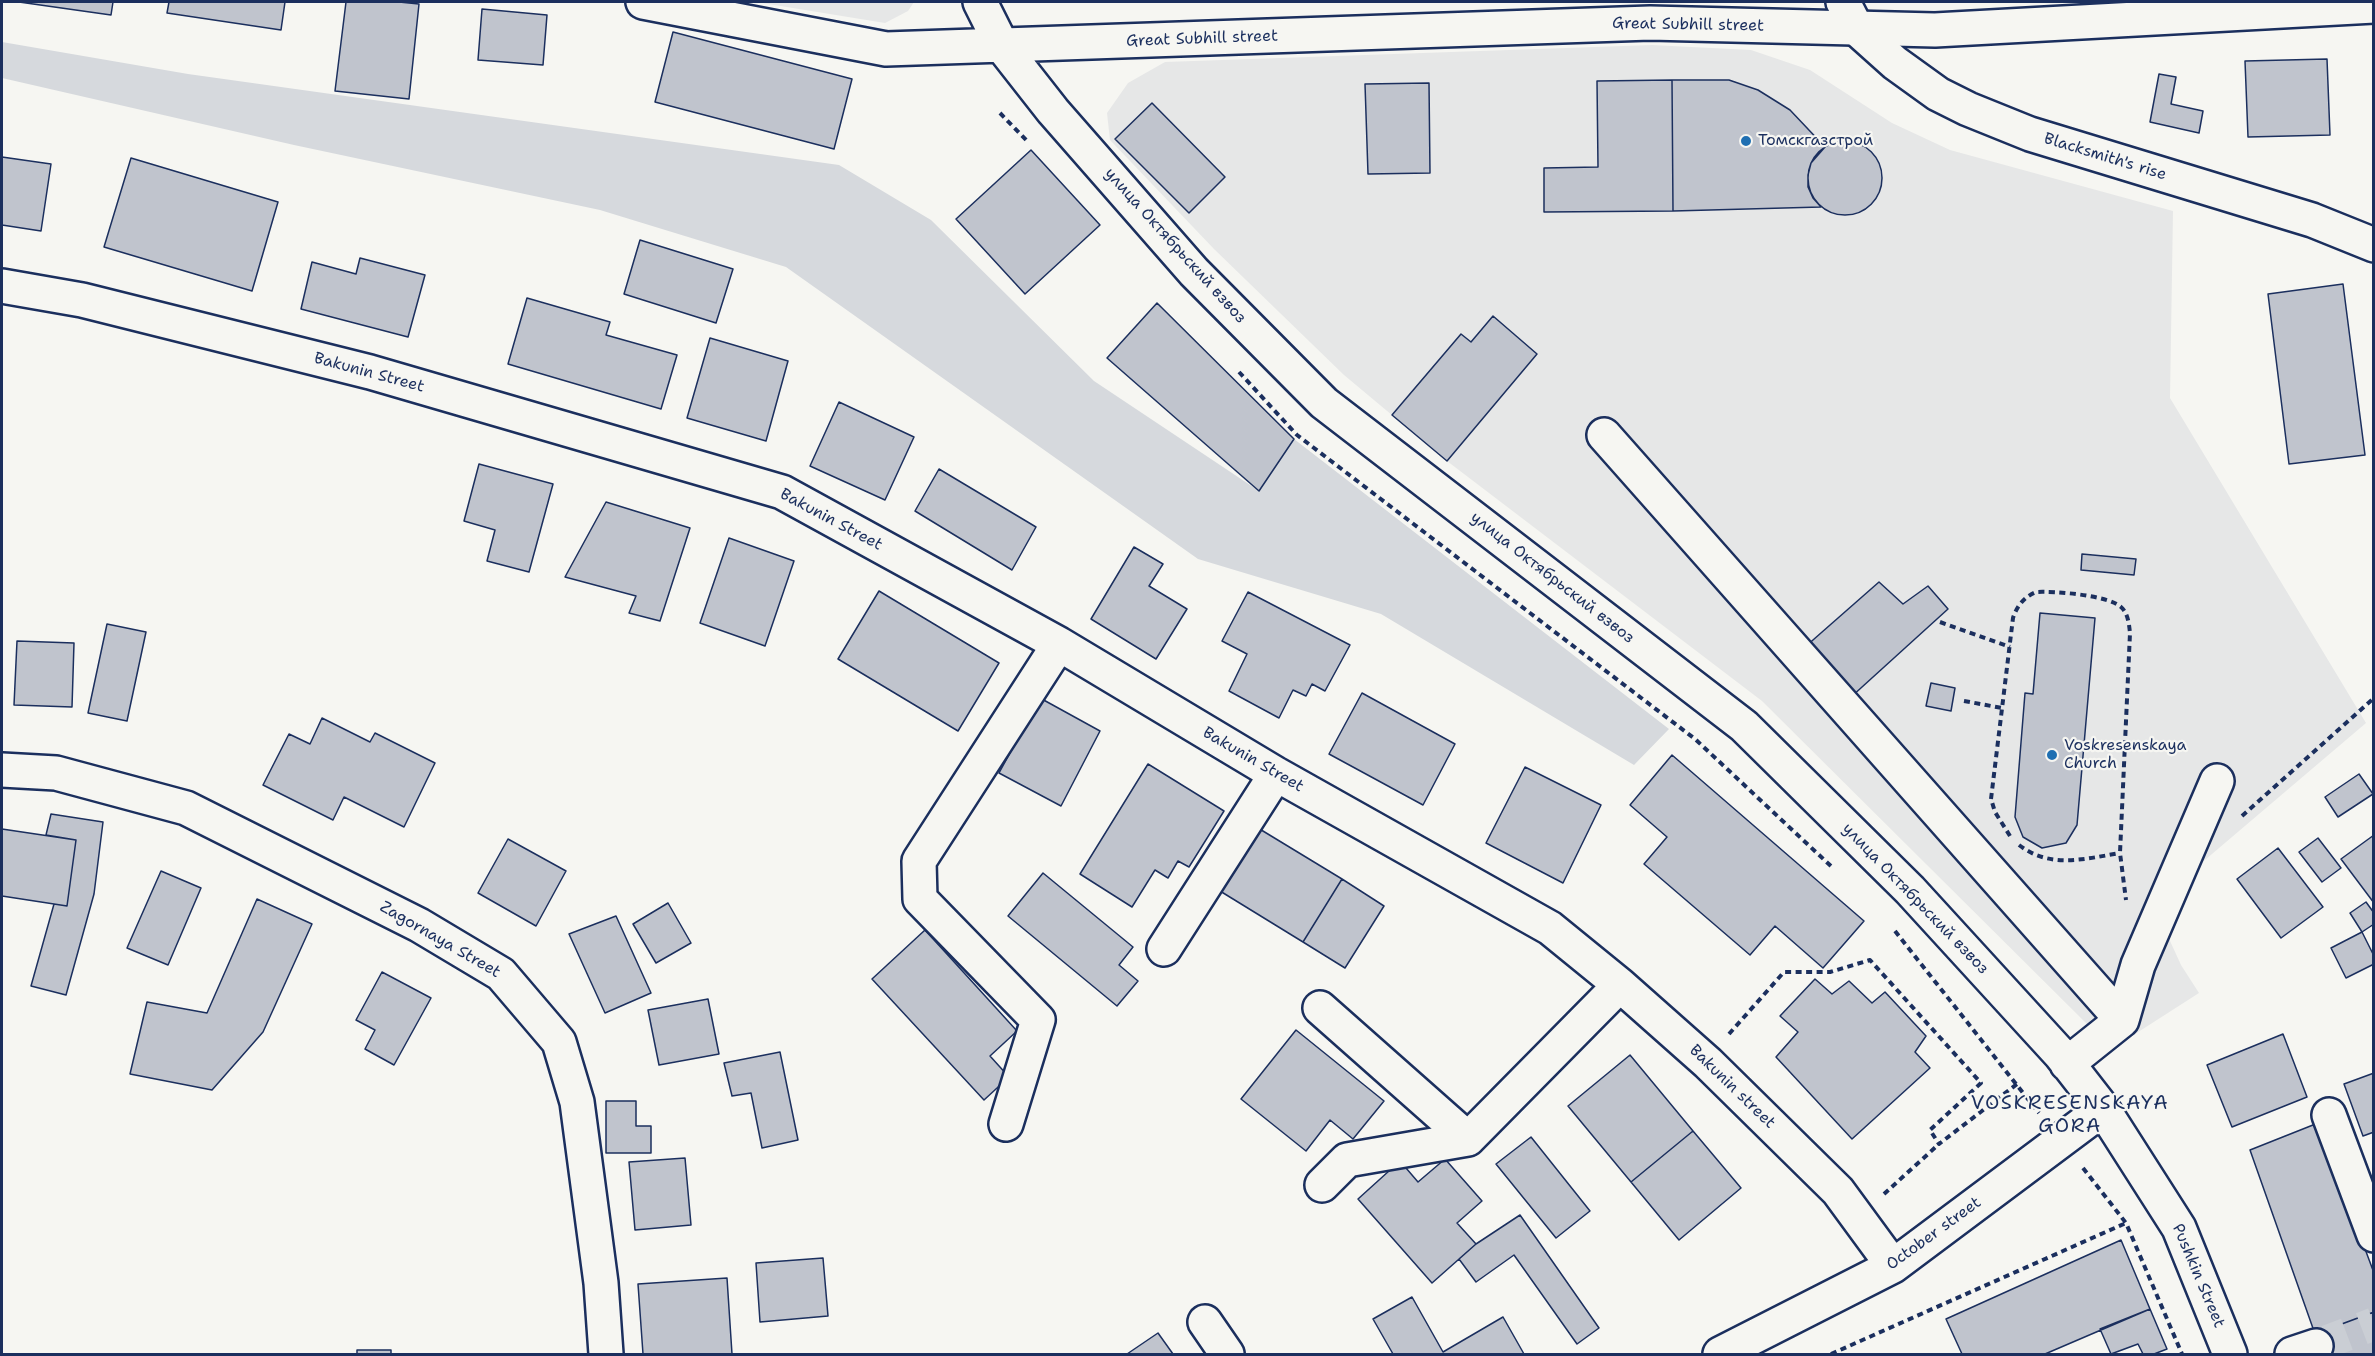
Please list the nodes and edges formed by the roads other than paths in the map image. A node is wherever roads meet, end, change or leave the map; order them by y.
1 (643, 2) edge
2 (981, 2) edge
3 (2373, 6) edge
4 (1850, 15) edge
5 (1002, 46) junction
6 (2373, 245) edge
7 (2, 286) edge
8 (1604, 435) dead end
9 (1059, 644) junction
10 (2, 770) edge
11 (1276, 774) junction
12 (2217, 781) dead end
13 (1164, 949) dead end
14 (1620, 985) junction
15 (1320, 1008) dead end
16 (2122, 1020) junction
17 (2067, 1064) junction
18 (2103, 1110) junction
19 (2329, 1115) dead end
20 (1006, 1124) dead end
21 (1468, 1139) junction
22 (1322, 1185) dead end
23 (2373, 1235) edge
24 (1893, 1266) junction
25 (1205, 1322) dead end
26 (606, 1354) edge
27 (1227, 1354) edge
28 (1720, 1354) edge
29 (2230, 1354) edge

1 - 5 street, Great Subhill street
2 - 5 street, улица Октябрьский взвоз
3 - 4 street, Great Subhill street
4 - 5 street, Great Subhill street
4 - 6 street, Blacksmith's rise
5 - 17 street, улица Октябрьский взвоз
7 - 9 street, Bakunin Street
8 - 16 street
9 - 11 street, Bakunin Street
9 - 20 street
10 - 26 street, Zagornaya Street
11 - 13 street
11 - 14 street, Bakunin Street
12 - 16 street
14 - 21 street
14 - 24 street, Bakunin street
15 - 21 street
16 - 17 street
17 - 18 street, улица Октябрьский взвоз
18 - 24 street, October street
18 - 29 street, Pushkin Street
19 - 23 street
21 - 22 street
24 - 28 street, October street
25 - 27 street

